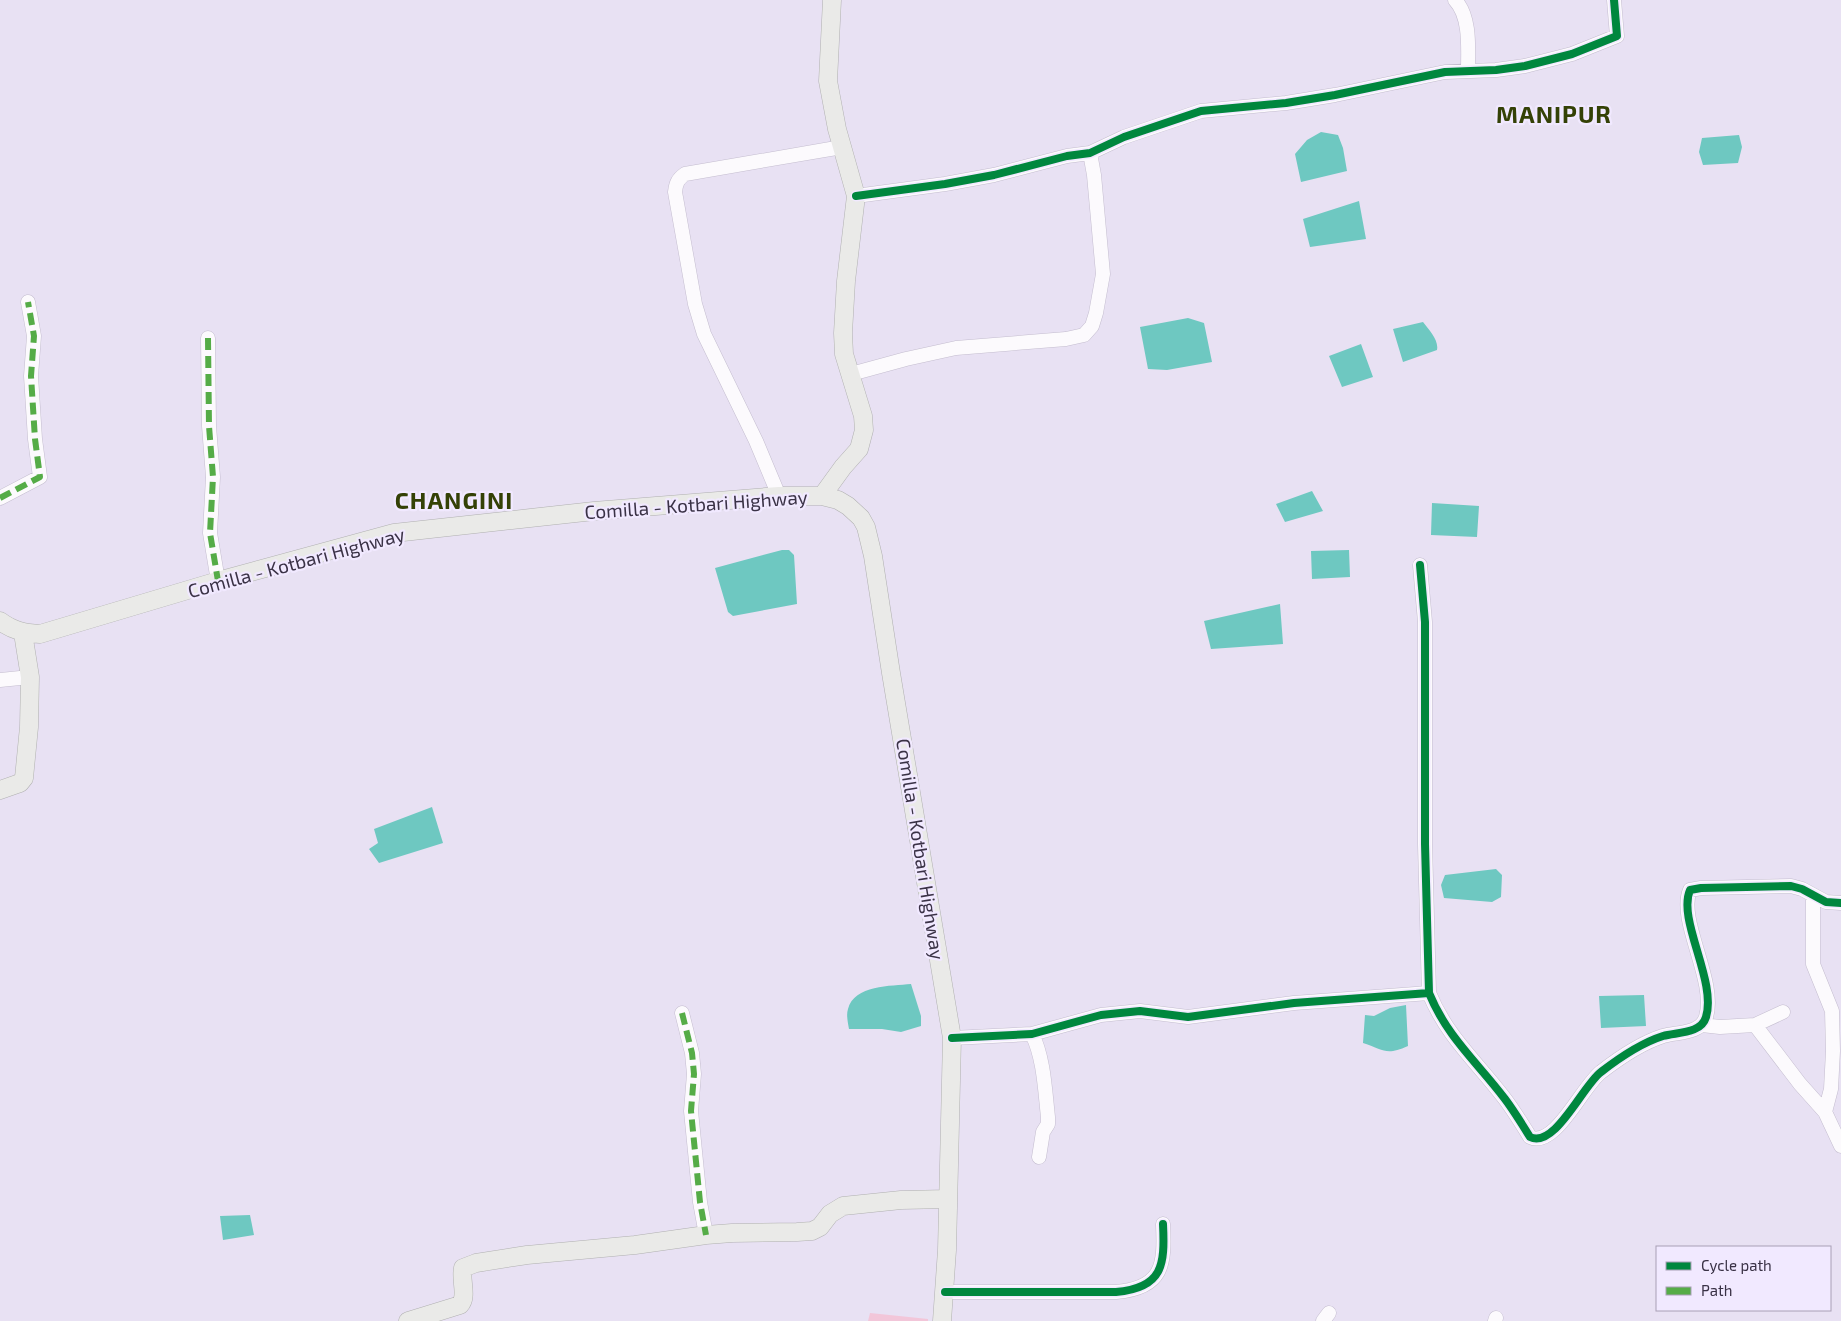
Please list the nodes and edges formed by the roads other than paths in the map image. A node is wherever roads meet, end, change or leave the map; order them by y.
1 (832, 0) edge
2 (1455, 0) edge
3 (1614, 0) edge
4 (1468, 70) junction
5 (842, 148) junction
6 (1090, 153) junction
7 (856, 196) junction
8 (28, 302) dead end
9 (208, 338) dead end
10 (851, 374) junction
11 (779, 496) junction
12 (822, 496) junction
13 (0, 498) edge
14 (1420, 565) dead end
15 (218, 581) junction
16 (0, 621) edge
17 (23, 633) junction
18 (30, 677) junction
19 (0, 680) edge
20 (0, 790) edge
21 (1813, 896) junction
22 (1841, 903) edge
23 (1429, 993) junction
24 (1783, 1012) dead end
25 (682, 1013) dead end
26 (1702, 1025) junction
27 (1755, 1025) junction
28 (1032, 1034) junction
29 (952, 1038) junction
30 (1825, 1112) junction
31 (1841, 1146) edge
32 (1039, 1157) dead end
33 (948, 1199) junction
34 (1163, 1224) dead end
35 (706, 1236) junction
36 (945, 1292) junction
37 (408, 1321) edge
38 (942, 1321) edge

1 - 5 main road
2 - 4 street
3 - 4 street
4 - 6 street
5 - 7 main road
5 - 11 street
6 - 7 street
6 - 10 street
7 - 10 main road
8 - 13 street
9 - 15 street
10 - 12 main road
11 - 12 main road, Comilla - Kotbari Highway
11 - 15 main road, Comilla - Kotbari Highway
12 - 29 main road, Comilla - Kotbari Highway
14 - 23 street
15 - 17 main road, Comilla - Kotbari Highway
16 - 17 main road, Comilla - Kotbari Highway
17 - 18 main road
18 - 19 street
18 - 20 main road
21 - 22 street
21 - 26 street
21 - 30 street
23 - 26 street
23 - 28 street
24 - 27 street
25 - 35 street
26 - 27 street
27 - 30 street
28 - 29 street
28 - 32 street
29 - 33 main road, Comilla - Kotbari Highway
30 - 31 street
33 - 35 main road
33 - 36 main road, Comilla - Kotbari Highway
34 - 36 street
35 - 37 main road
36 - 38 main road, Comilla - Kotbari Highway

